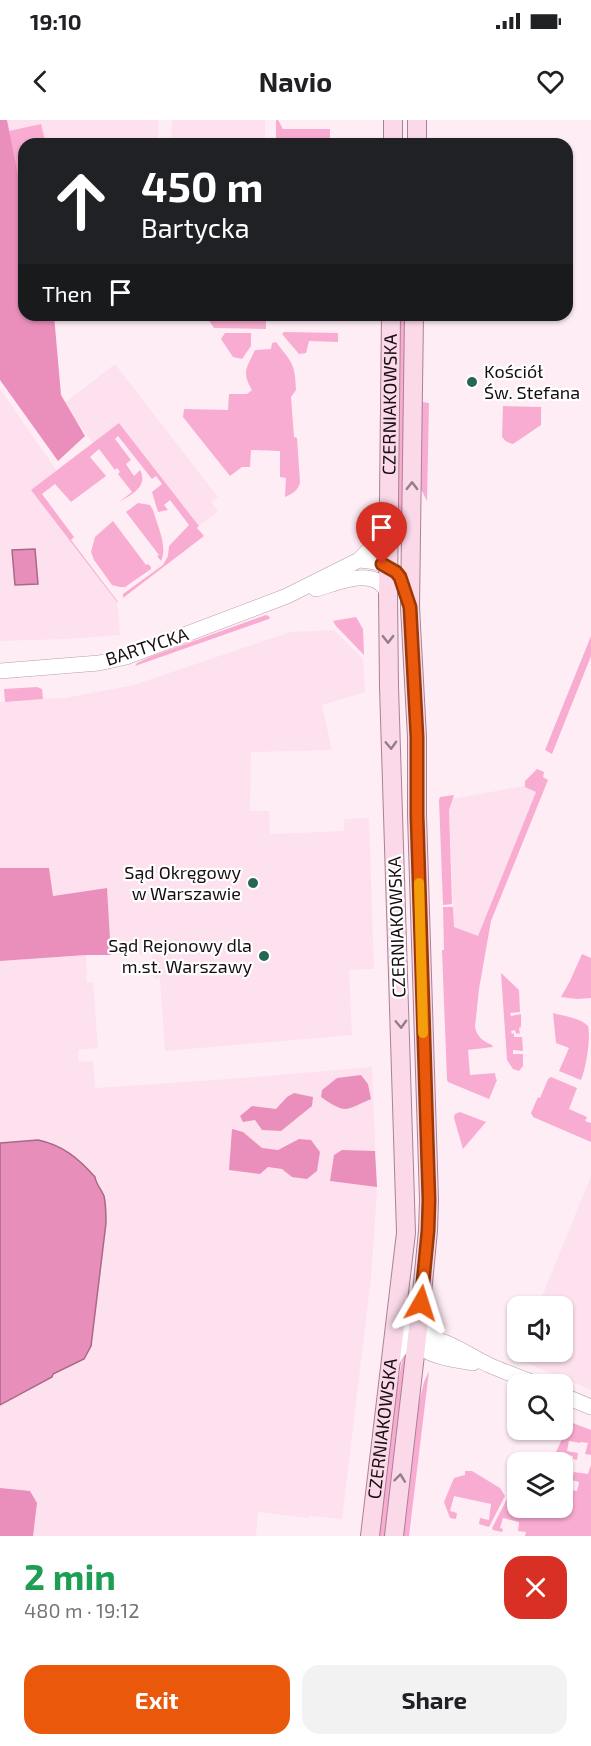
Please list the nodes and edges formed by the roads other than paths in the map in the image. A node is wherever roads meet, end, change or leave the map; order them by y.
1 (393, 120) edge
2 (417, 120) edge
3 (393, 138) edge
4 (417, 138) edge
5 (391, 321) edge
6 (414, 321) edge
7 (388, 512) junction
8 (411, 545) junction
9 (359, 560) junction
10 (386, 564) junction
11 (360, 578) junction
12 (388, 592) junction
13 (287, 596) junction
14 (410, 607) junction
15 (0, 671) edge
16 (421, 1303) junction
17 (397, 1312) junction
18 (415, 1341) junction
19 (436, 1348) junction
20 (390, 1365) junction
21 (512, 1374) edge
22 (412, 1385) junction
23 (573, 1400) edge
24 (591, 1407) edge
25 (370, 1536) edge
26 (393, 1536) edge

1 - 3 main road
2 - 4 main road
5 - 7 main road, CZERNIAKOWSKA
8 -> 6 main road, CZERNIAKOWSKA
7 - 9 street, BARTYCKA
7 - 10 main road, CZERNIAKOWSKA
8 - 10 street, BARTYCKA
8 - 14 main road, CZERNIAKOWSKA
9 - 10 street
9 - 13 street, BARTYCKA
10 - 11 street, BARTYCKA
10 - 12 main road, CZERNIAKOWSKA
10 - 14 street
11 - 12 street
11 - 13 street, BARTYCKA
12 -> 17 main road, CZERNIAKOWSKA
13 - 15 street, BARTYCKA
14 - 16 main road, CZERNIAKOWSKA
16 - 18 main road, CZERNIAKOWSKA
16 - 19 street
17 - 18 street
17 - 20 main road, CZERNIAKOWSKA
18 - 19 street
18 - 20 street
18 - 22 main road, CZERNIAKOWSKA
19 - 21 street
19 - 22 street
20 - 25 main road, CZERNIAKOWSKA
26 -> 22 main road, CZERNIAKOWSKA
23 - 24 street

